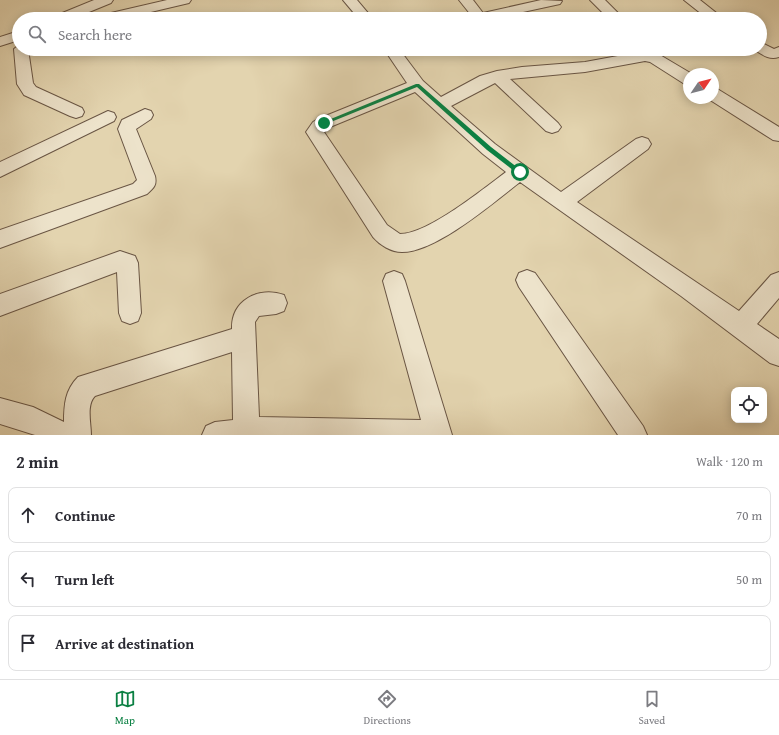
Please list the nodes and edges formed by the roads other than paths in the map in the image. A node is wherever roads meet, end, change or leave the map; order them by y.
1 (106, 0) edge
2 (184, 0) edge
3 (350, 0) edge
4 (466, 0) edge
5 (597, 0) edge
6 (691, 0) edge
7 (555, 2) dead end
8 (77, 12) edge
9 (133, 12) edge
10 (360, 12) edge
11 (472, 12) edge
12 (505, 12) edge
13 (610, 12) edge
14 (707, 12) edge
15 (12, 38) edge
16 (12, 40) edge
17 (0, 42) edge
18 (767, 51) edge
19 (779, 52) edge
20 (22, 56) edge
21 (396, 56) edge
22 (636, 56) edge
23 (653, 56) edge
24 (683, 74) edge
25 (497, 76) junction
26 (417, 85) junction
27 (719, 98) edge
28 (440, 105) junction
29 (76, 112) dead end
30 (145, 115) dead end
31 (108, 117) dead end
32 (552, 127) dead end
33 (779, 135) edge
34 (642, 144) dead end
35 (0, 170) edge
36 (520, 172) junction
37 (562, 202) junction
38 (0, 239) edge
39 (527, 280) dead end
40 (394, 281) dead end
41 (779, 282) edge
42 (276, 303) dead end
43 (0, 305) edge
44 (130, 313) dead end
45 (741, 326) junction
46 (244, 337) junction
47 (779, 354) edge
48 (0, 411) edge
49 (247, 432) junction
50 (312, 433) edge
51 (370, 433) edge
52 (65, 435) edge
53 (215, 435) edge
54 (438, 435) edge
55 (634, 435) edge

1 - 8 street
2 - 9 street
3 - 10 street
4 - 11 street
5 - 13 street
6 - 14 street
7 - 12 street
15 - 17 street
16 - 17 street
18 - 19 street
20 - 29 street
21 - 26 street
22 - 25 street
23 - 24 street
25 - 28 street
25 - 32 street
26 - 28 street
26 - 36 street
27 - 33 street
28 - 36 street
30 - 38 street
31 - 35 street
34 - 37 street
36 - 37 street
37 - 45 street
39 - 55 street
40 - 54 street
41 - 45 street
42 - 46 street
43 - 44 street
45 - 47 street
46 - 49 street
46 - 52 street
48 - 52 street
49 - 50 street
49 - 53 street
50 - 51 street
51 - 54 street

